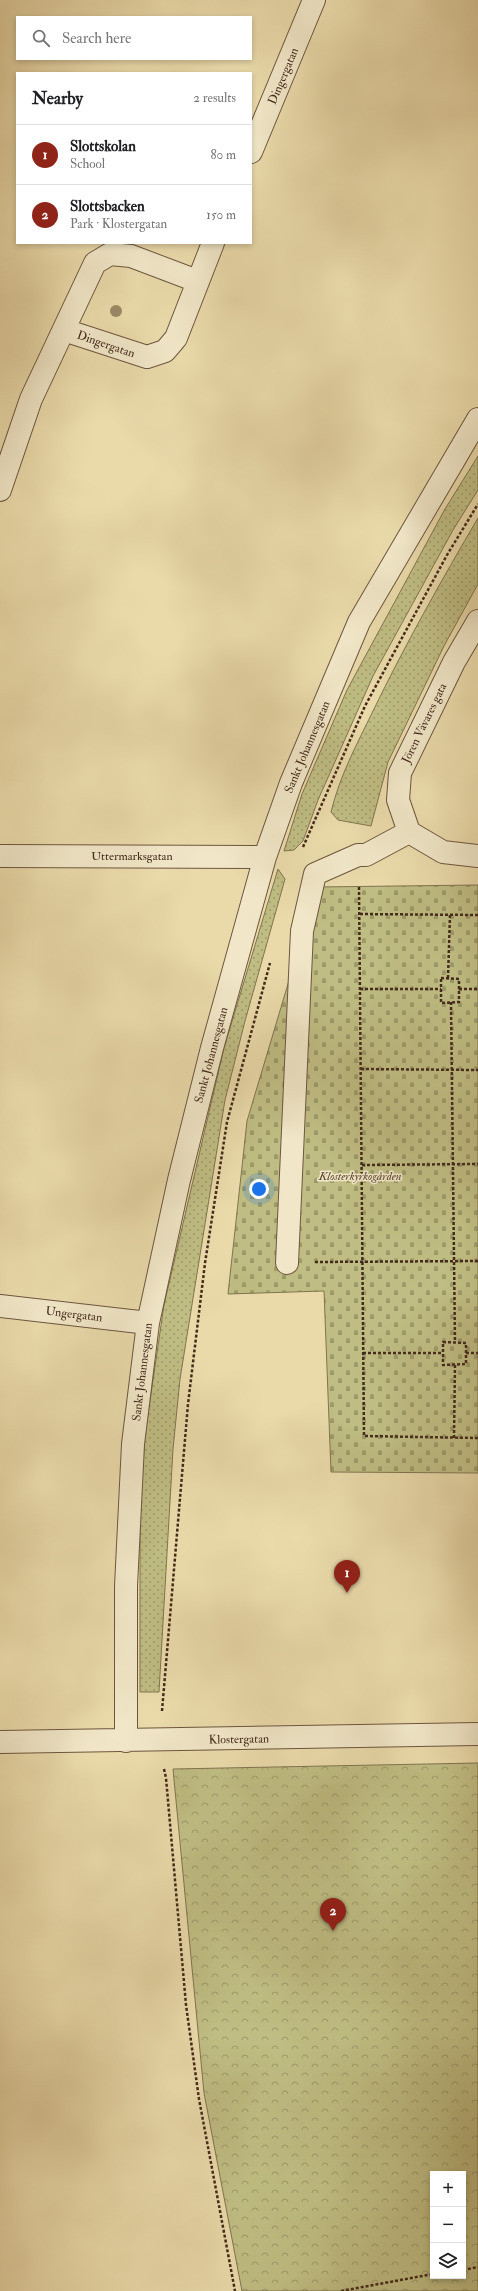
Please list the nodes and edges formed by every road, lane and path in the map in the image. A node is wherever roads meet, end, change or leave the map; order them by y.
1 (314, 0) edge
2 (252, 150) edge
3 (213, 244) edge
4 (197, 281) junction
5 (64, 330) junction
6 (478, 419) edge
7 (0, 490) edge
8 (478, 504) edge
9 (478, 620) edge
10 (409, 832) junction
11 (302, 849) dead end
12 (358, 855) junction
13 (0, 856) edge
14 (265, 856) junction
15 (478, 856) edge
16 (360, 914) junction
17 (450, 915) junction
18 (478, 915) edge
19 (272, 955) dead end
20 (448, 978) junction
21 (360, 989) junction
22 (441, 989) junction
23 (459, 989) junction
24 (478, 989) edge
25 (451, 1002) junction
26 (361, 1069) junction
27 (452, 1070) junction
28 (478, 1070) edge
29 (453, 1164) junction
30 (478, 1164) edge
31 (362, 1165) junction
32 (362, 1261) junction
33 (454, 1261) junction
34 (478, 1261) edge
35 (287, 1263) joint
36 (0, 1306) edge
37 (148, 1323) junction
38 (455, 1342) junction
39 (363, 1353) junction
40 (443, 1353) junction
41 (466, 1353) junction
42 (478, 1353) edge
43 (455, 1364) junction
44 (454, 1438) junction
45 (478, 1438) edge
46 (478, 1734) edge
47 (160, 1740) junction
48 (126, 1741) junction
49 (0, 1742) edge
50 (478, 2267) edge
51 (466, 2269) edge
52 (430, 2275) edge
53 (235, 2291) edge
54 (341, 2291) edge

1 - 2 street, Dingergatan
3 - 4 street, Dingergatan
4 - 5 street, Dingergatan
4 - 5 street, Dingergatan
5 - 7 street, Dingergatan
6 - 14 street, Sankt Johannesgatan
8 - 11 path
9 - 10 street, Jören Vävares gata
10 - 12 street
10 - 15 street
12 - 16 path
12 - 35 street
13 - 14 street, Uttermarksgatan
14 - 37 street, Sankt Johannesgatan
16 - 17 path
16 - 21 path
17 - 18 path
17 - 20 path
19 - 47 path
20 - 22 path
20 - 23 path
21 - 22 path
21 - 26 path
22 - 25 path
23 - 24 path
23 - 25 path
25 - 27 path
26 - 27 path
26 - 31 path
27 - 28 path
27 - 29 path
29 - 30 path
29 - 31 path
29 - 33 path
31 - 32 path
32 - 33 path
32 - 35 path
32 - 39 path
33 - 34 path
33 - 38 path
36 - 37 street, Ungergatan
37 - 48 street, Sankt Johannesgatan
38 - 40 path
38 - 41 path
39 - 40 path
39 - 44 path
40 - 43 path
41 - 42 path
41 - 43 path
43 - 44 path
44 - 45 path
46 - 47 street, Klostergatan
47 - 48 street, Klostergatan
47 - 53 path
48 - 49 street, Klostergatan
50 - 51 path
52 - 54 path

